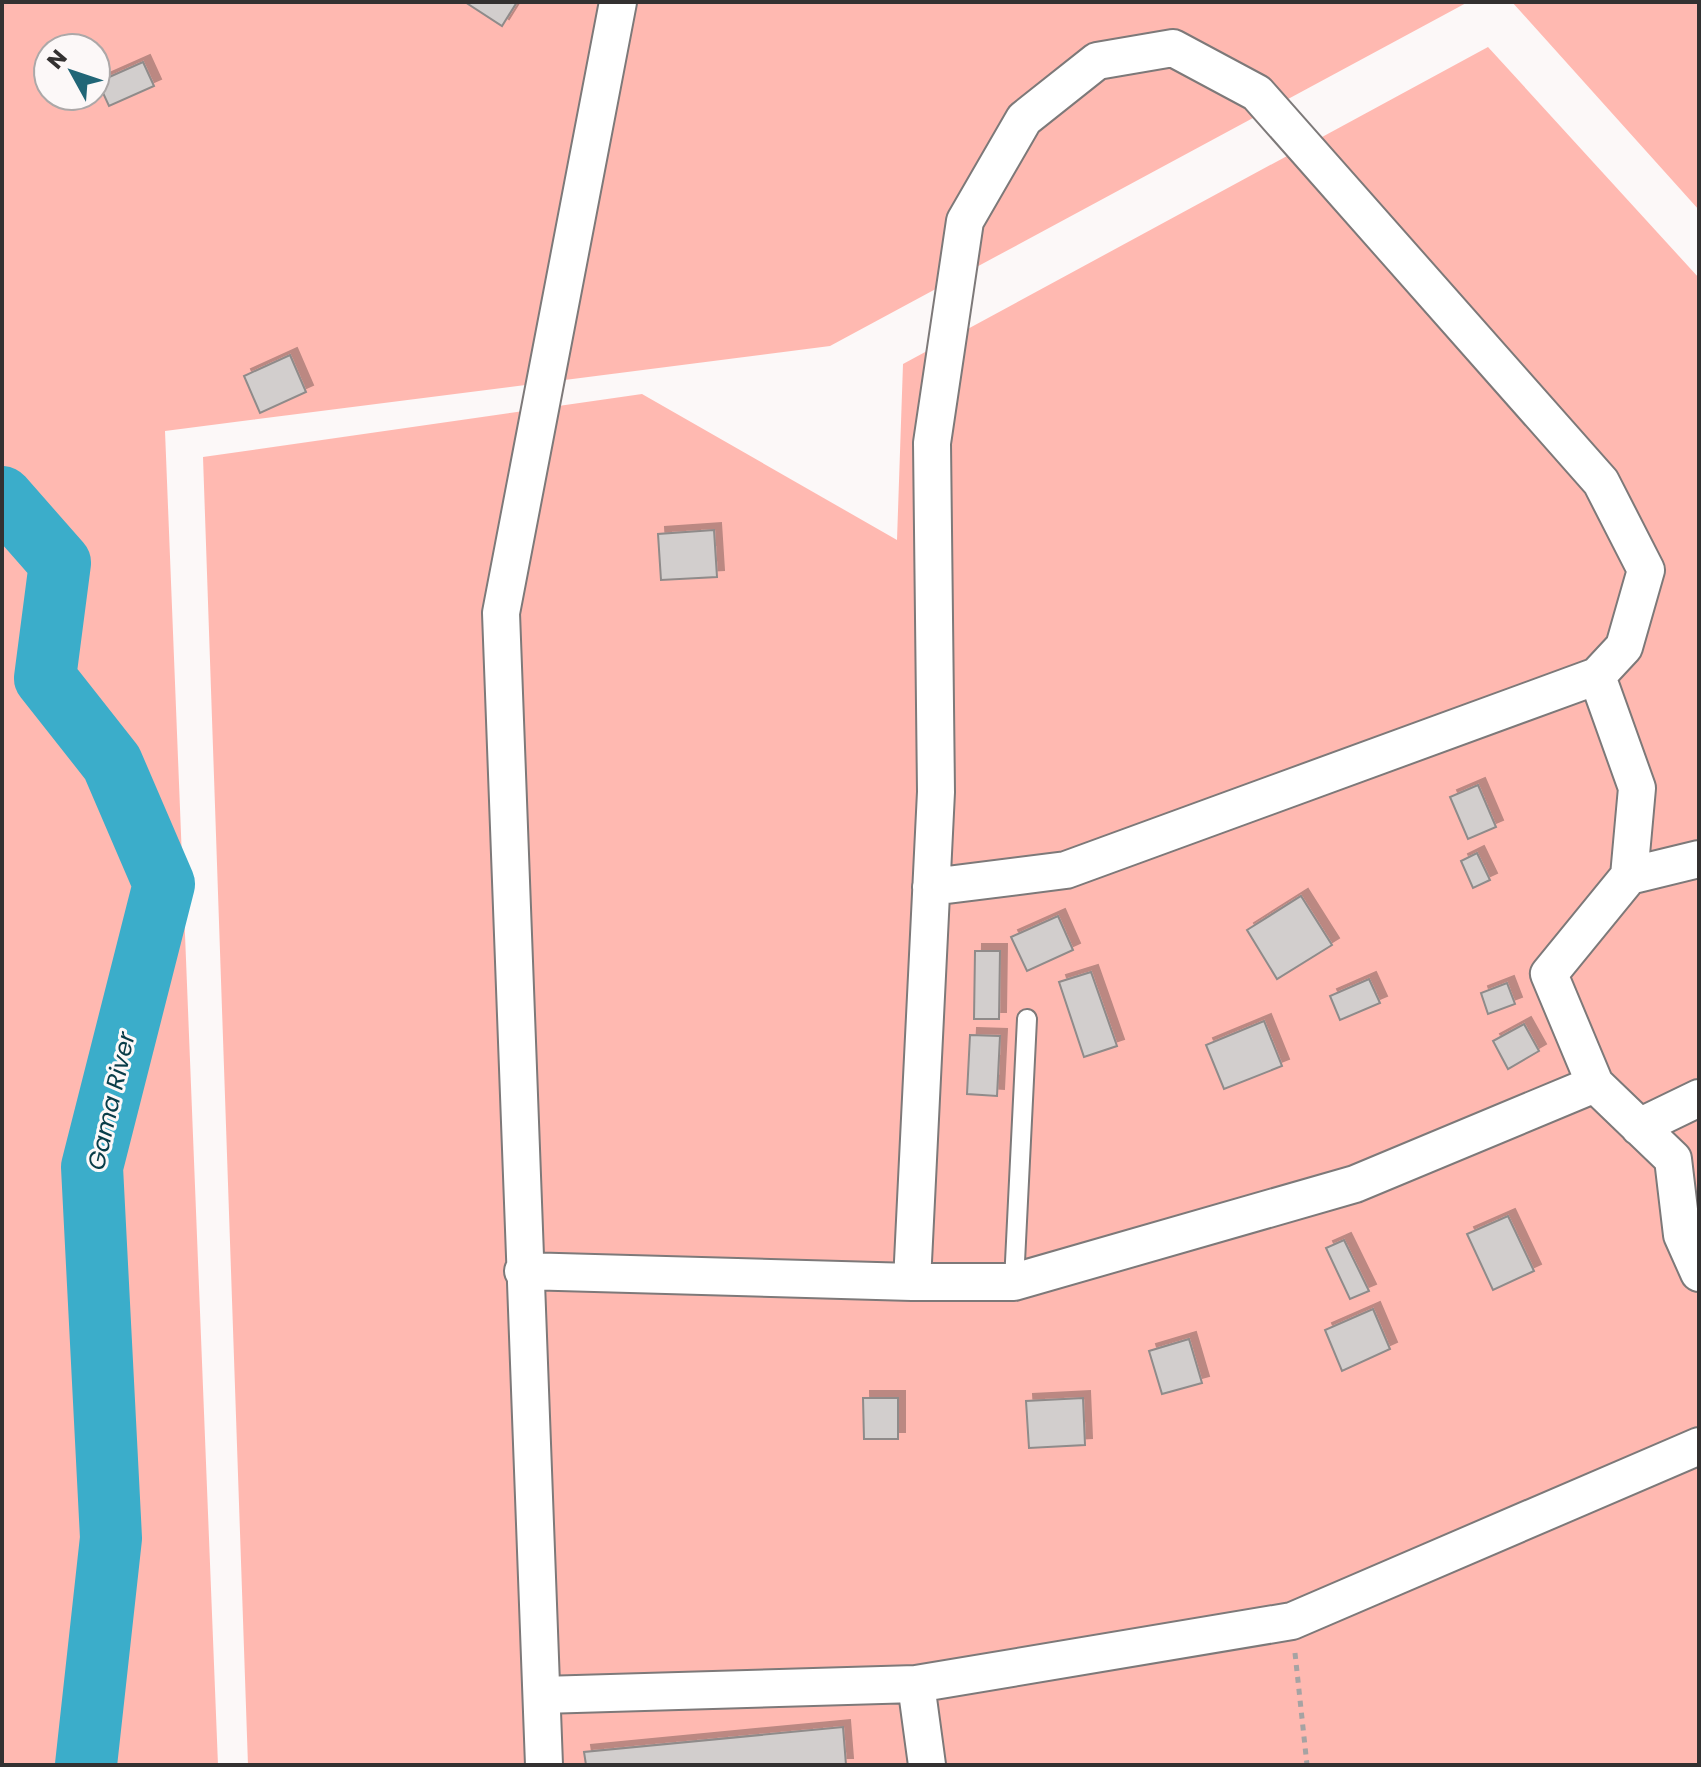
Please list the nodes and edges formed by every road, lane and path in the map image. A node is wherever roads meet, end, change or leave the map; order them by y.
1 (618, 2) edge
2 (1597, 676) junction
3 (1699, 859) edge
4 (1629, 876) junction
5 (931, 887) junction
6 (1027, 1019) dead end
7 (1595, 1084) junction
8 (1699, 1098) edge
9 (1639, 1127) junction
10 (523, 1271) junction
11 (1699, 1273) edge
12 (912, 1282) junction
13 (1014, 1282) junction
14 (1699, 1446) edge
15 (1292, 1621) junction
16 (916, 1684) junction
17 (542, 1695) junction
18 (544, 1765) edge
19 (927, 1765) edge
20 (1307, 1765) edge

1 - 10 street
2 - 4 street
2 - 5 street
2 - 5 street
3 - 4 street
4 - 7 street
5 - 12 street
6 - 13 lane
7 - 9 street
7 - 13 street
8 - 9 street
9 - 11 street
10 - 12 street
10 - 17 street
12 - 13 street
14 - 15 street
15 - 16 street
15 - 20 path
16 - 17 street
16 - 19 street
17 - 18 street

